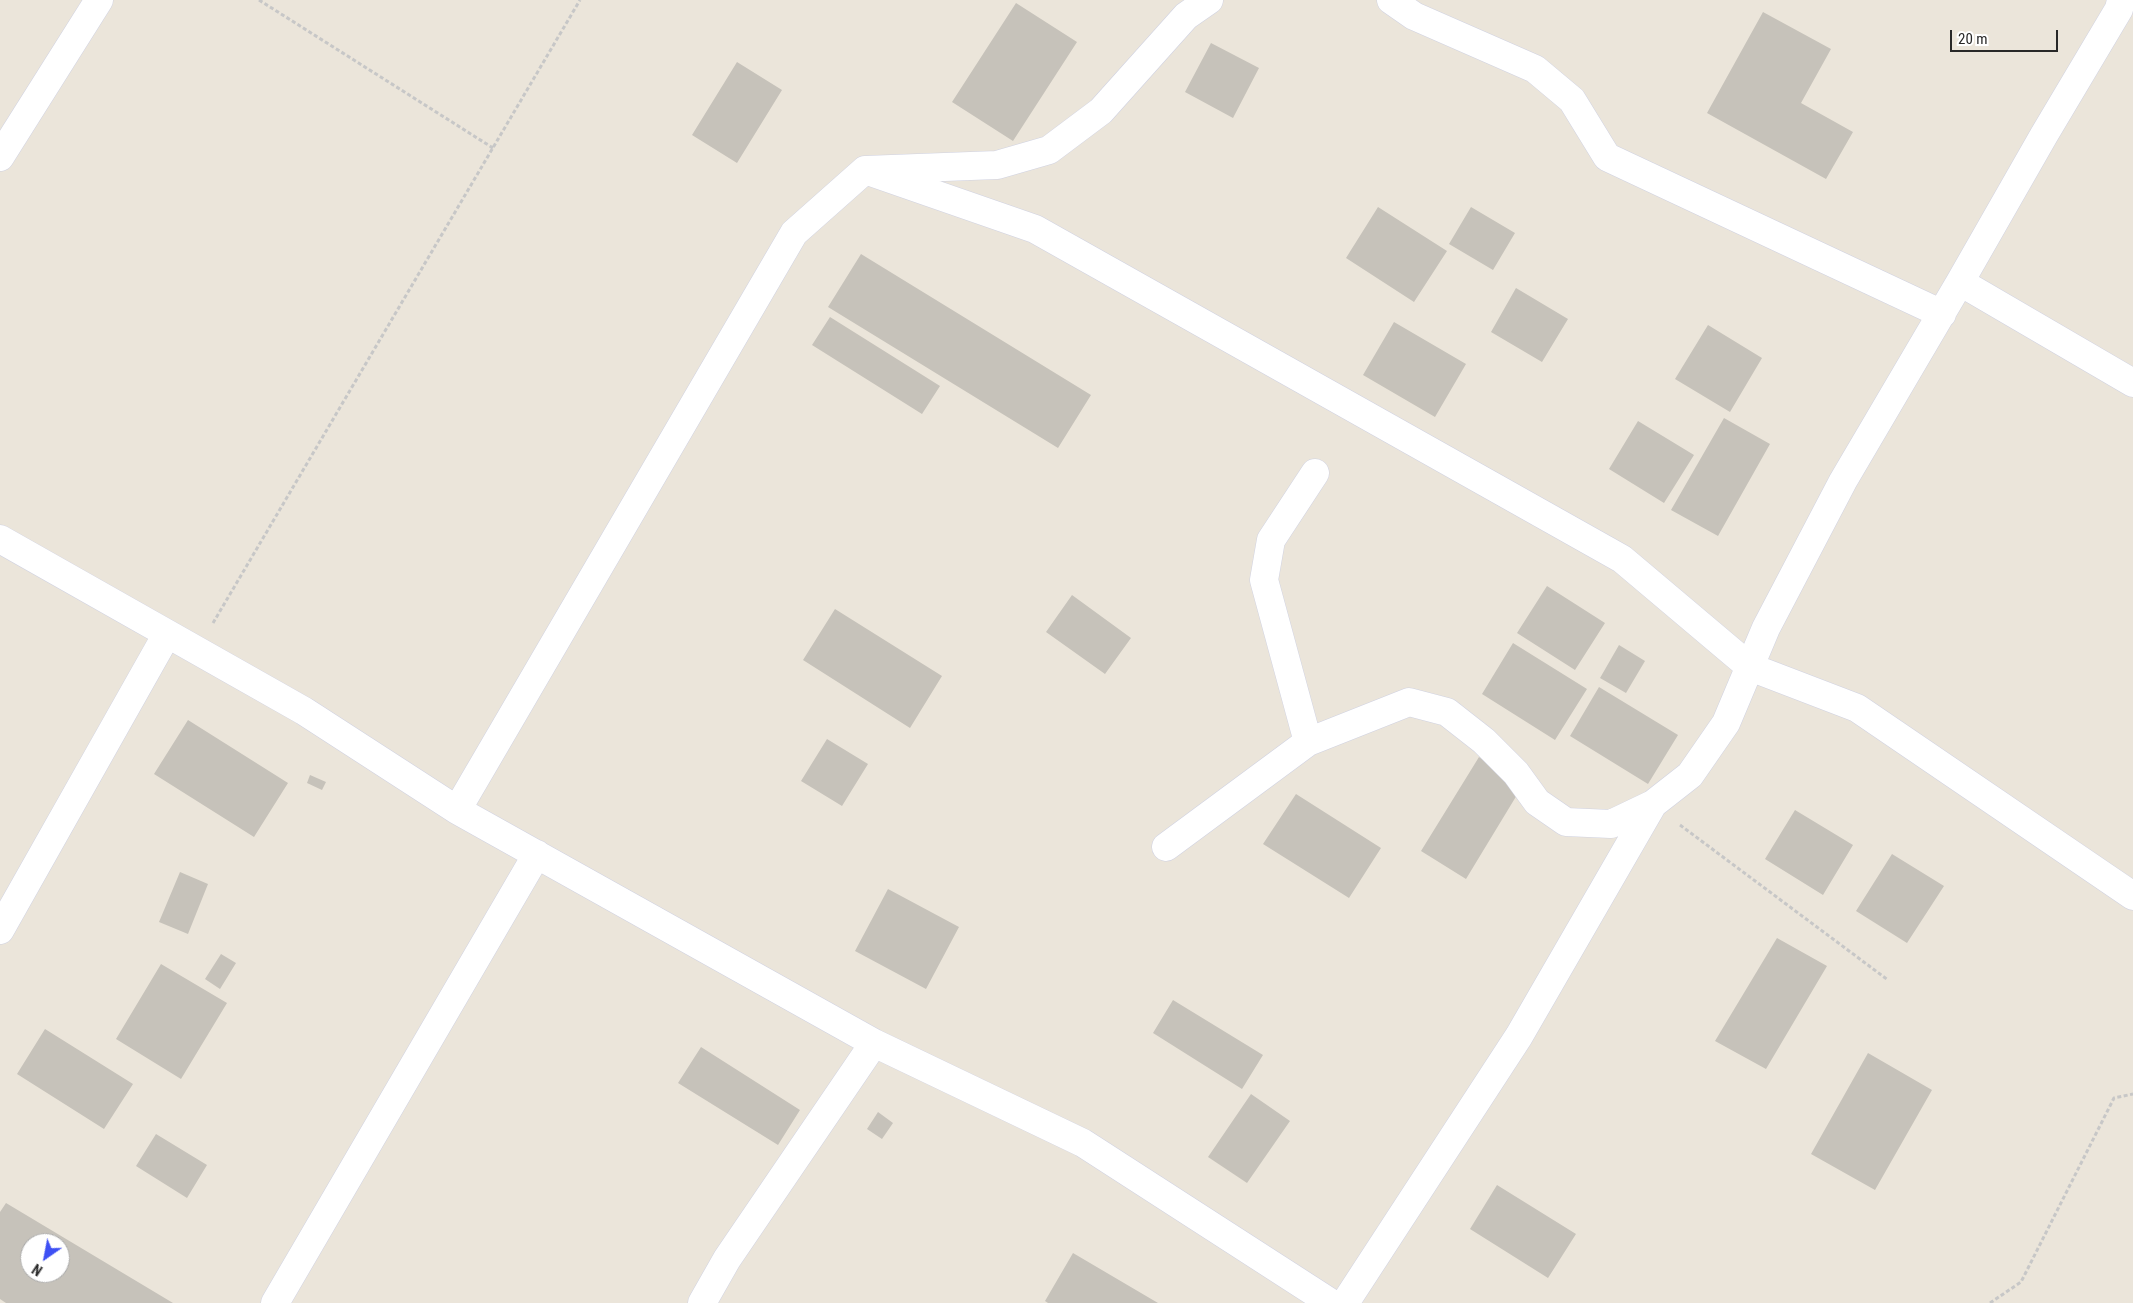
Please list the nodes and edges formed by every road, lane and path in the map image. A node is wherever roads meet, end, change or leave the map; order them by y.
1 (99, 0) edge
2 (259, 0) edge
3 (580, 0) edge
4 (1209, 0) edge
5 (1391, 0) edge
6 (2121, 0) edge
7 (493, 148) junction
8 (0, 157) edge
9 (865, 170) junction
10 (1960, 282) junction
11 (1942, 314) junction
12 (2133, 383) edge
13 (1315, 473) dead end
14 (0, 538) edge
15 (167, 634) junction
16 (198, 650) junction
17 (1750, 667) junction
18 (1308, 742) junction
19 (1653, 804) junction
20 (456, 810) junction
21 (1166, 846) dead end
22 (537, 854) junction
23 (2133, 896) edge
24 (0, 930) edge
25 (1888, 980) dead end
26 (874, 1042) junction
27 (2133, 1094) edge
28 (275, 1303) edge
29 (702, 1303) edge
30 (1332, 1303) edge
31 (1345, 1303) edge
32 (1990, 1303) edge

1 - 8 street
2 - 7 path
3 - 7 path
4 - 9 street
5 - 11 street
6 - 10 street
7 - 16 path
9 - 17 street
9 - 20 street
10 - 11 street
10 - 12 street
11 - 17 street
13 - 18 street
14 - 15 street
15 - 16 street
15 - 24 street
16 - 20 street
17 - 19 street
17 - 23 street
18 - 19 street
18 - 21 street
19 - 25 path
19 - 31 street
20 - 22 street
22 - 26 street
22 - 28 street
26 - 29 street
26 - 30 street
27 - 32 path

